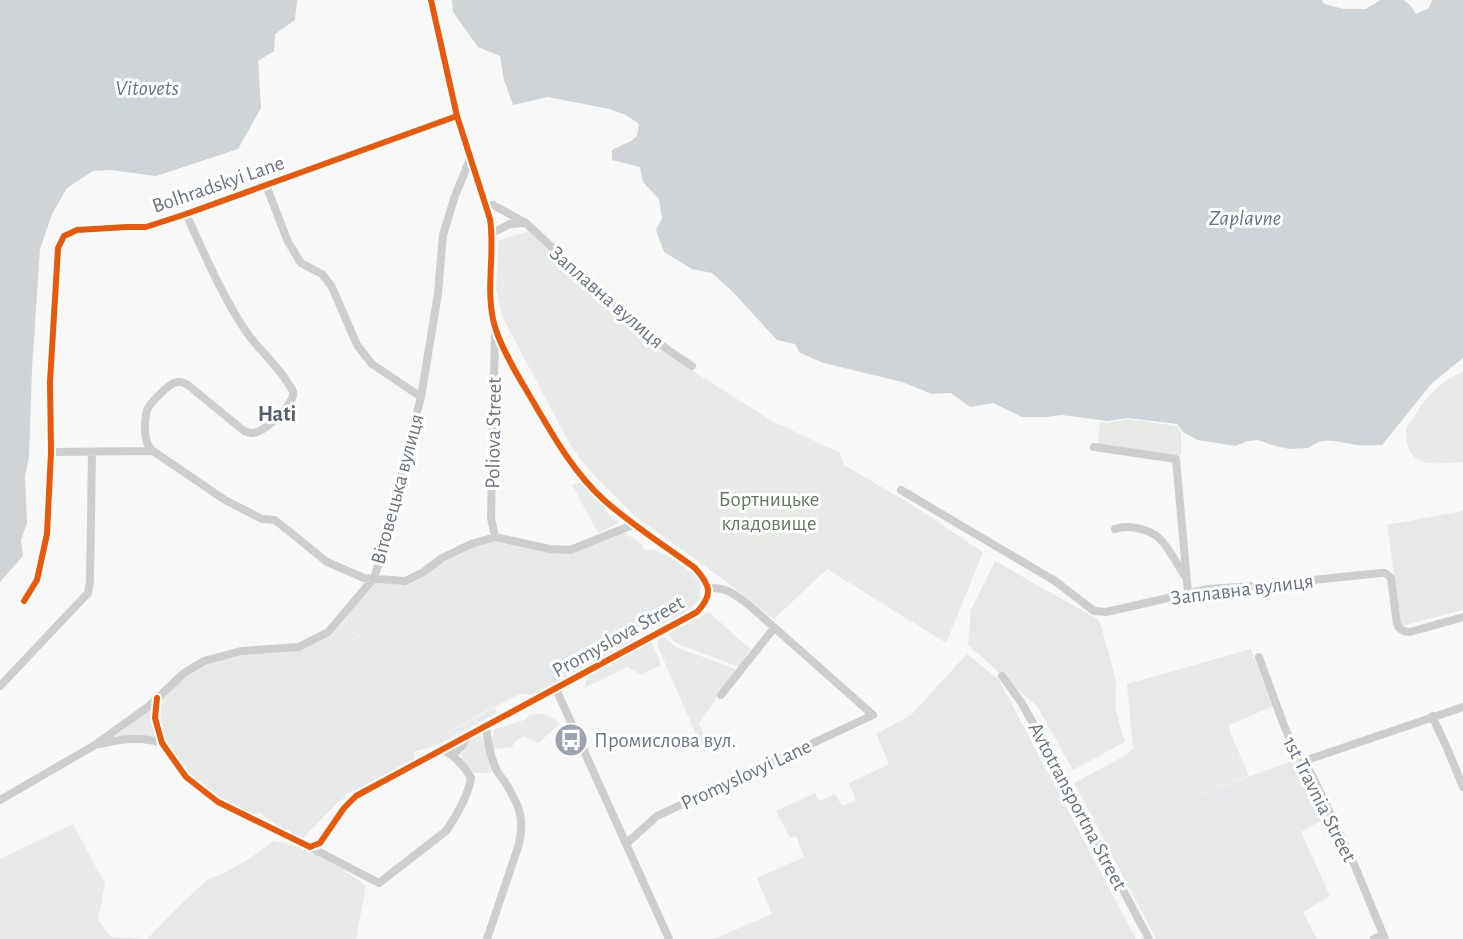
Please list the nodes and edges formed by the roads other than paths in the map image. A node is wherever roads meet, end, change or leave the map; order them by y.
1 (431, 0) edge
2 (457, 116) junction
3 (470, 159) junction
4 (266, 185) junction
5 (485, 206) junction
6 (186, 214) junction
7 (525, 223) junction
8 (492, 233) junction
9 (495, 327) junction
10 (692, 366) dead end
11 (421, 397) junction
12 (1094, 447) dead end
13 (153, 451) junction
14 (51, 452) junction
15 (92, 452) junction
16 (901, 490) dead end
17 (635, 524) junction
18 (1115, 529) dead end
19 (495, 537) junction
20 (374, 578) junction
21 (1187, 579) junction
22 (708, 588) junction
23 (1188, 593) junction
24 (24, 601) dead end
25 (1463, 616) edge
26 (774, 628) junction
27 (1259, 657) dead end
28 (1002, 676) dead end
29 (0, 686) edge
30 (556, 689) junction
31 (721, 695) dead end
32 (157, 698) junction
33 (1463, 706) edge
34 (1432, 717) junction
35 (486, 725) junction
36 (468, 735) junction
37 (162, 743) junction
38 (95, 745) junction
39 (442, 749) junction
40 (453, 755) junction
41 (1304, 761) junction
42 (1463, 787) edge
43 (0, 800) edge
44 (626, 844) junction
45 (310, 847) junction
46 (1384, 937) edge
47 (488, 939) edge
48 (669, 939) edge
49 (1149, 939) edge
50 (1374, 939) edge

1 - 2 street
2 - 3 street
2 - 4 street, Bolhradskyi Lane
3 - 5 street, Promyslova Street
3 - 11 street, Вітовецька вулиця
4 - 6 street, Bolhradskyi Lane
4 - 11 street
5 - 7 street, Заплавна вулиця
5 - 8 street, Promyslova Street
6 - 13 street
6 - 14 street, Bolhradskyi Lane
7 - 8 street
7 - 10 street, Заплавна вулиця
8 - 9 street, Promyslova Street
9 - 17 street, Promyslova Street
9 - 19 street, Poliova Street
11 - 20 street, Вітовецька вулиця
12 - 21 street
13 - 15 street
13 - 20 street
14 - 15 street
14 - 24 street, Bolhradskyi Lane
15 - 29 street
16 - 23 street, Заплавна вулиця
17 - 19 street
17 - 22 street, Promyslova Street
18 - 21 street
19 - 20 street
20 - 32 street, Вітовецька вулиця
21 - 23 street
22 - 26 street
22 - 30 street, Promyslova Street
23 - 25 street, Заплавна вулиця
26 - 31 street
26 - 44 street, Promyslovyi Lane
27 - 41 street, 1st Travnia Street
28 - 49 street, Avtotransportna Street
30 - 35 street, Promyslova Street
30 - 44 street, Promyslova Street
32 - 37 street
32 - 38 street, Вітовецька вулиця
33 - 34 street
34 - 41 street
34 - 42 street
35 - 36 street, Promyslova Street
35 - 47 street
36 - 39 street, Promyslova Street
36 - 40 street
37 - 38 street
37 - 45 street
38 - 43 street, Вітовецька вулиця
39 - 40 street
39 - 45 street, Promyslova Street
40 - 45 street
41 - 46 street, 1st Travnia Street
44 - 48 street, Promyslova Street
46 - 50 street

